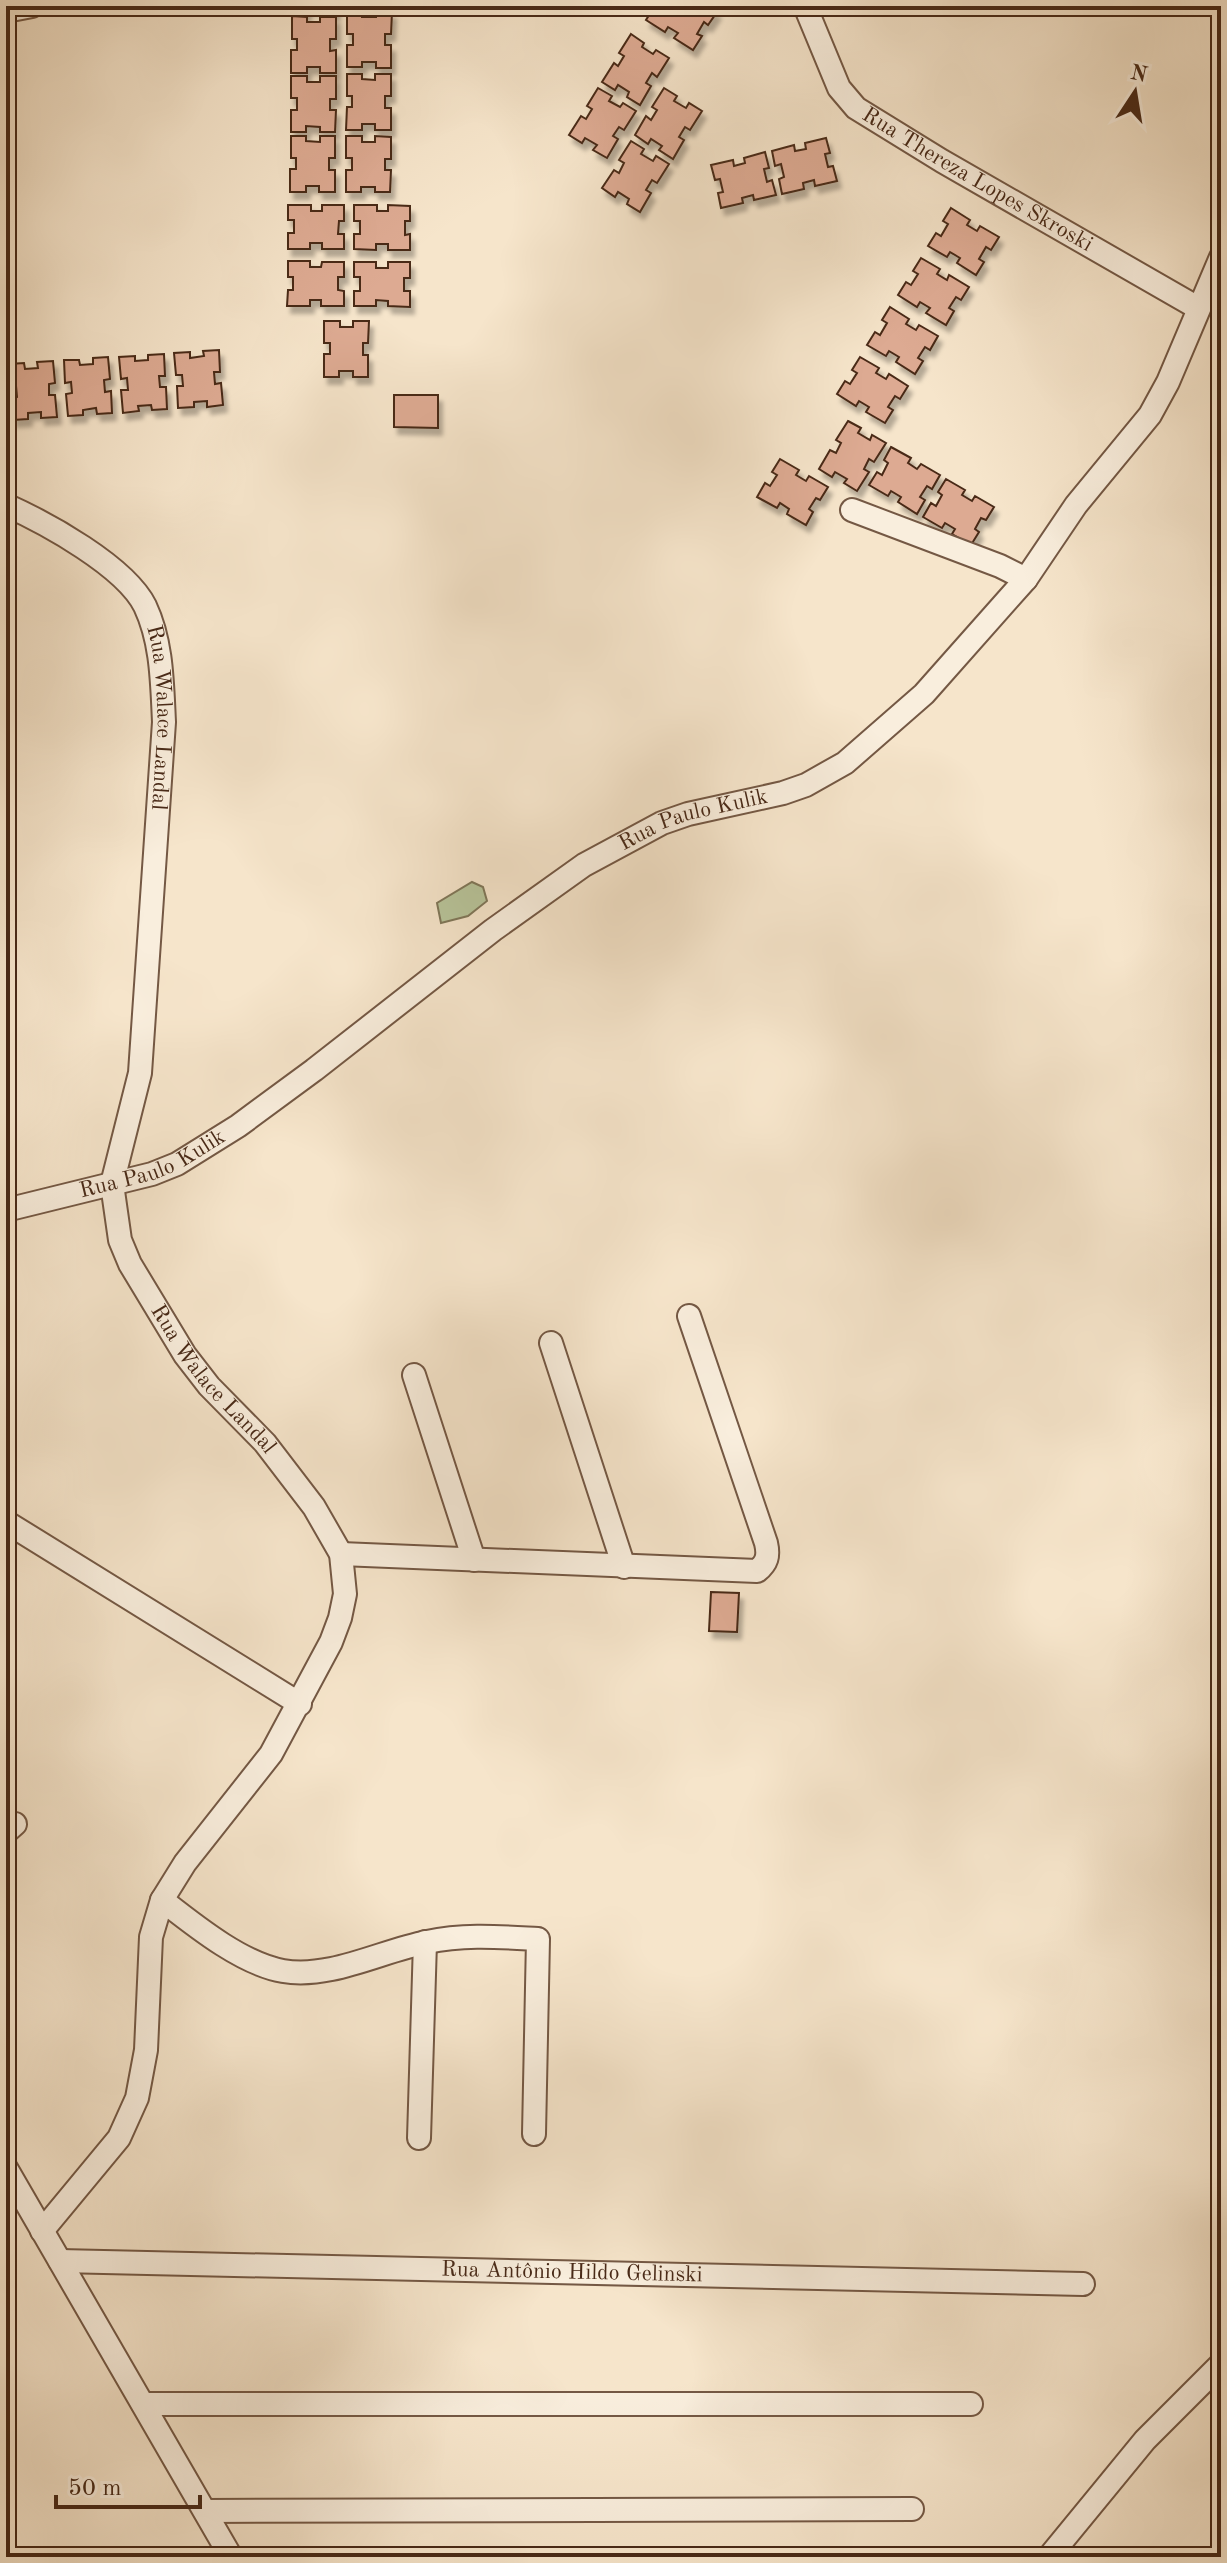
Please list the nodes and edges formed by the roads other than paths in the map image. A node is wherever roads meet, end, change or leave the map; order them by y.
1 (32, 6) edge
2 (805, 6) edge
3 (6, 11) edge
4 (1221, 257) edge
5 (1198, 308) junction
6 (6, 505) edge
7 (852, 510) dead end
8 (1026, 579) junction
9 (112, 1184) junction
10 (6, 1210) edge
11 (689, 1316) dead end
12 (551, 1343) dead end
13 (414, 1375) dead end
14 (6, 1522) edge
15 (341, 1554) junction
16 (474, 1560) junction
17 (624, 1567) junction
18 (300, 1704) junction
19 (162, 1900) junction
20 (425, 1942) junction
21 (534, 2134) dead end
22 (419, 2138) dead end
23 (6, 2168) edge
24 (42, 2231) junction
25 (60, 2261) junction
26 (1083, 2284) dead end
27 (1221, 2364) edge
28 (143, 2404) junction
29 (971, 2404) dead end
30 (912, 2509) dead end
31 (205, 2511) junction
32 (231, 2557) edge
33 (1049, 2557) edge

1 - 3 street
2 - 5 street, Rua Thereza Lopes Skroski
4 - 5 street, Rua Paulo Kulik
5 - 8 street, Rua Paulo Kulik
6 - 9 street, Rua Walace Landal
7 - 8 street
8 - 9 street, Rua Paulo Kulik
9 - 10 street, Rua Paulo Kulik
9 - 15 street, Rua Walace Landal
11 - 17 street
12 - 17 street
13 - 16 street
14 - 18 street
15 - 16 street
15 - 18 street, Rua Walace Landal
16 - 17 street
18 - 19 street, Rua Walace Landal
19 - 20 street
19 - 24 street, Rua Walace Landal
20 - 21 street
20 - 22 street
23 - 24 street
24 - 25 street
25 - 26 street, Rua Antônio Hildo Gelinski
25 - 28 street
27 - 33 street
28 - 29 street
28 - 31 street
30 - 31 street
31 - 32 street

